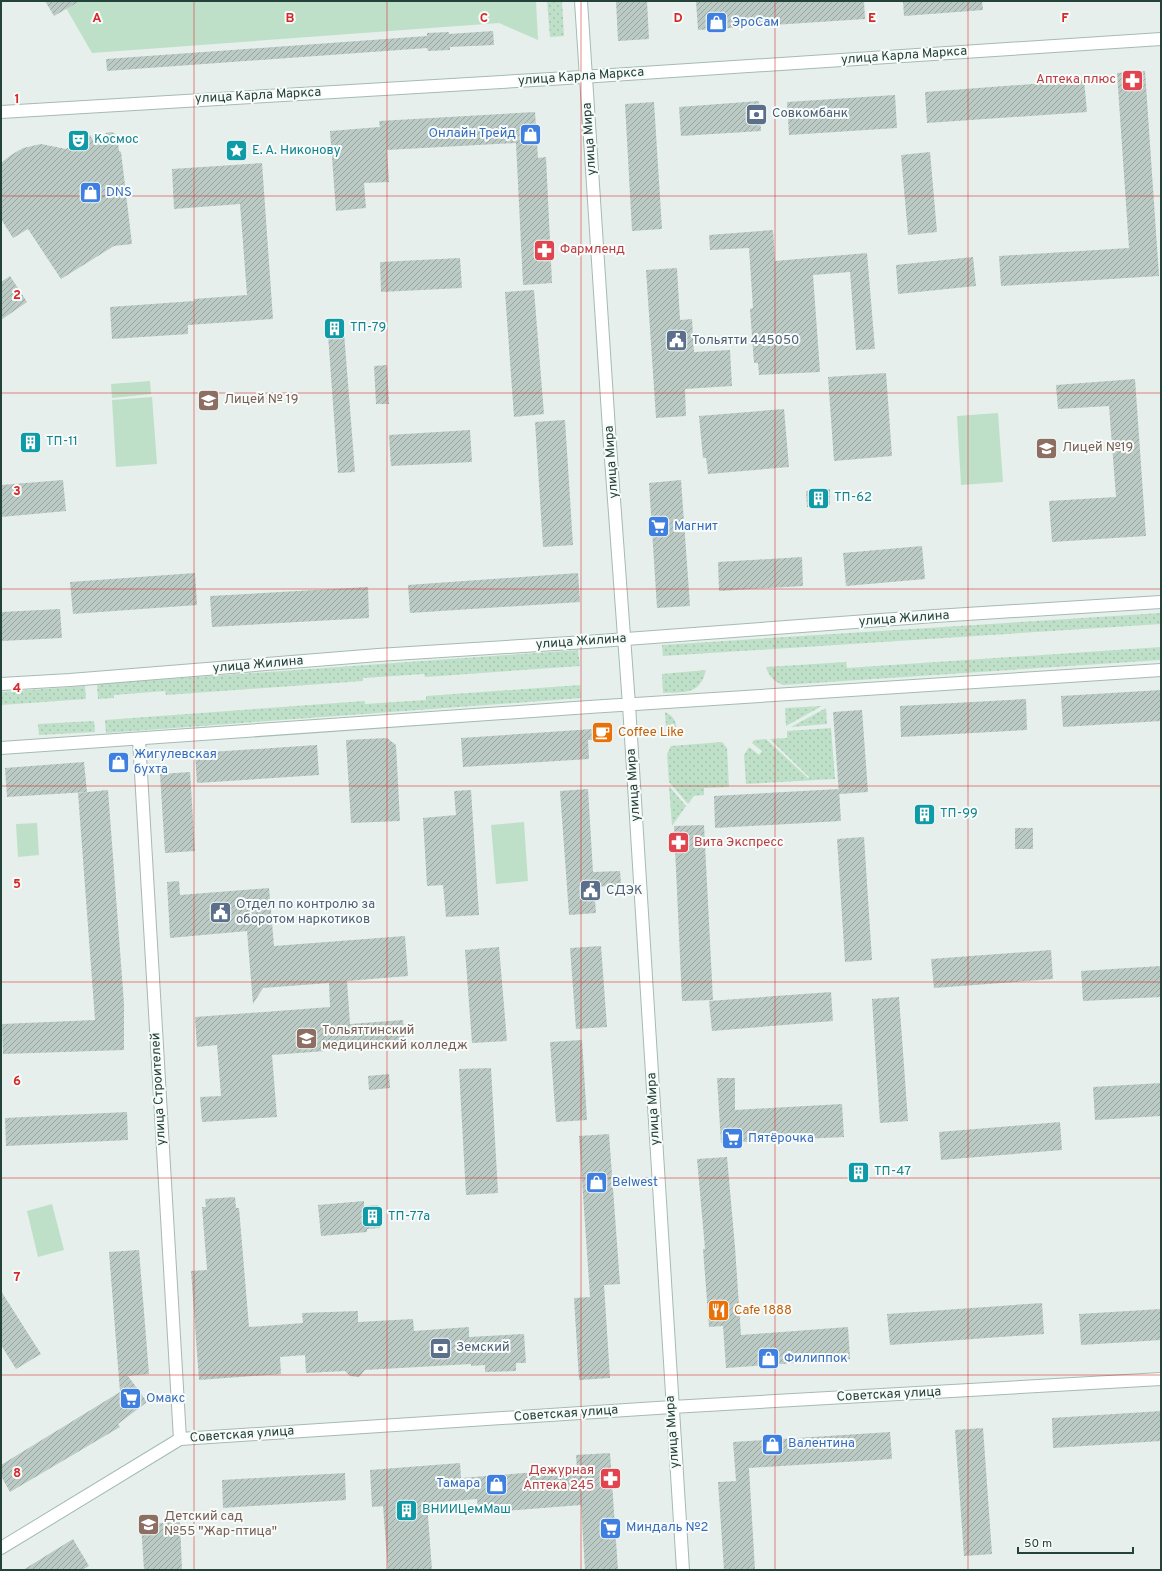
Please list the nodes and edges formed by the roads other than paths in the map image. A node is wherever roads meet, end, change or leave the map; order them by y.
1 (580, 1) edge
2 (1161, 39) edge
3 (586, 76) junction
4 (1, 103) edge
5 (24, 111) junction
6 (1, 112) edge
7 (1161, 602) edge
8 (625, 638) junction
9 (1161, 670) edge
10 (1, 684) edge
11 (629, 705) junction
12 (139, 739) junction
13 (1, 748) edge
14 (1161, 1379) edge
15 (672, 1407) junction
16 (180, 1439) junction
17 (1, 1548) edge
18 (683, 1570) edge

1 - 3 main road, улица Мира
2 - 3 main road, улица Карла Маркса
3 - 5 main road, улица Карла Маркса
3 - 8 main road, улица Мира
4 - 5 main road
5 - 6 main road, улица Карла Маркса
7 - 8 main road, улица Жилина
8 - 10 main road, улица Жилина
8 - 11 main road, улица Мира
9 - 11 main road
11 - 12 main road
11 - 15 main road, улица Мира
12 - 13 main road
12 - 16 main road, улица Строителей
14 - 15 main road, Советская улица
15 - 16 main road, Советская улица
15 - 18 main road, улица Мира
16 - 17 main road, Советская улица

